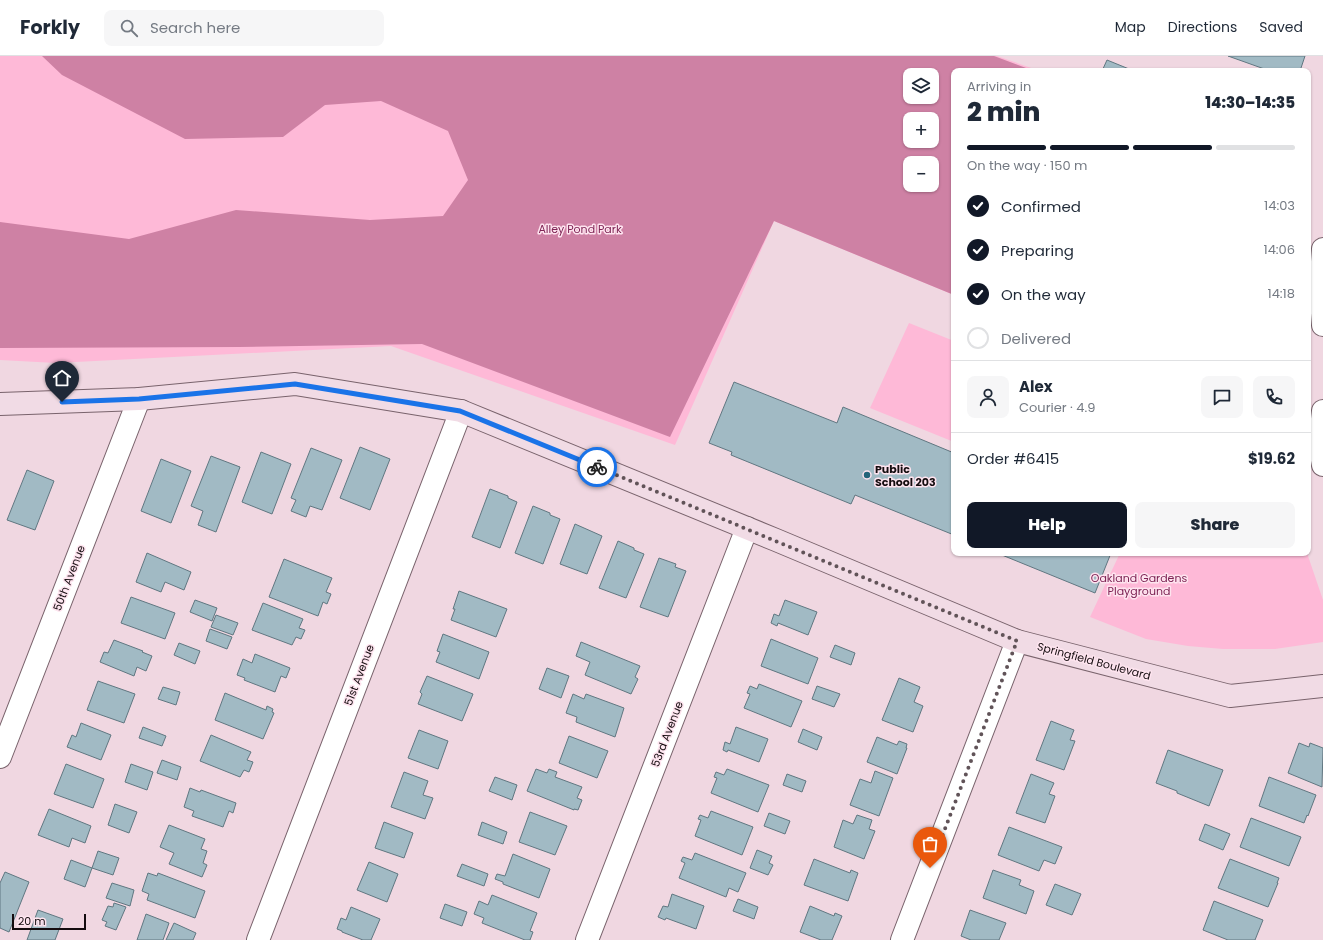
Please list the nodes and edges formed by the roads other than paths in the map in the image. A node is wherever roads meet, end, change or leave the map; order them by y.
1 (1323, 249) edge
2 (1323, 325) edge
3 (139, 399) junction
4 (0, 404) edge
5 (460, 411) junction
6 (1323, 411) edge
7 (1323, 465) edge
8 (746, 528) junction
9 (1017, 641) junction
10 (1323, 686) edge
11 (0, 757) edge
12 (258, 940) edge
13 (587, 940) edge
14 (902, 940) edge

1 - 2 street
3 - 4 main road, Springfield Boulevard
3 - 5 main road, Springfield Boulevard
3 - 11 street, 50th Avenue
5 - 8 main road, Springfield Boulevard
5 - 12 street, 51st Avenue
6 - 7 street
8 - 9 main road, Springfield Boulevard
8 - 13 street, 53rd Avenue
9 - 10 main road, Springfield Boulevard
9 - 14 street

